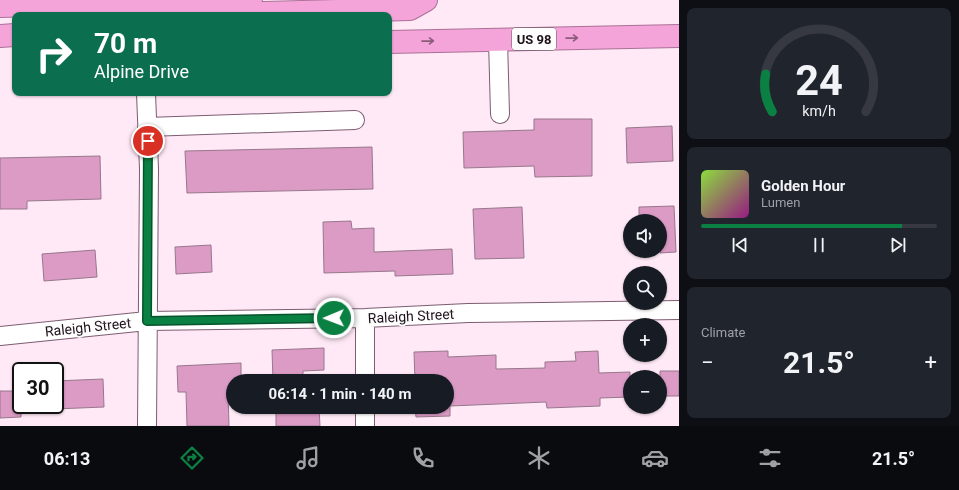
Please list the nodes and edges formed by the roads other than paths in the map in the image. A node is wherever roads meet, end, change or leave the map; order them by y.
1 (251, 0) edge
2 (426, 0) edge
3 (5, 4) edge
4 (112, 6) edge
5 (300, 12) edge
6 (12, 35) edge
7 (0, 36) edge
8 (679, 36) edge
9 (498, 40) junction
10 (392, 42) edge
11 (0, 50) edge
12 (12, 50) edge
13 (146, 96) edge
14 (500, 114) dead end
15 (356, 120) dead end
16 (147, 127) junction
17 (679, 310) edge
18 (365, 318) junction
19 (147, 321) junction
20 (0, 336) edge
21 (365, 374) edge
22 (365, 414) edge
23 (147, 426) edge
24 (365, 426) edge

1 - 4 highway
2 - 5 highway
3 - 4 highway
6 - 7 highway
9 -> 8 highway, US 98
10 -> 9 highway, US 98
9 - 14 street
11 - 12 highway
13 - 16 street
15 - 16 street
16 - 19 street
17 - 18 street, Raleigh Street
18 - 19 street, Raleigh Street
18 - 21 street
19 - 20 street, Raleigh Street
19 - 23 street
22 - 24 street

